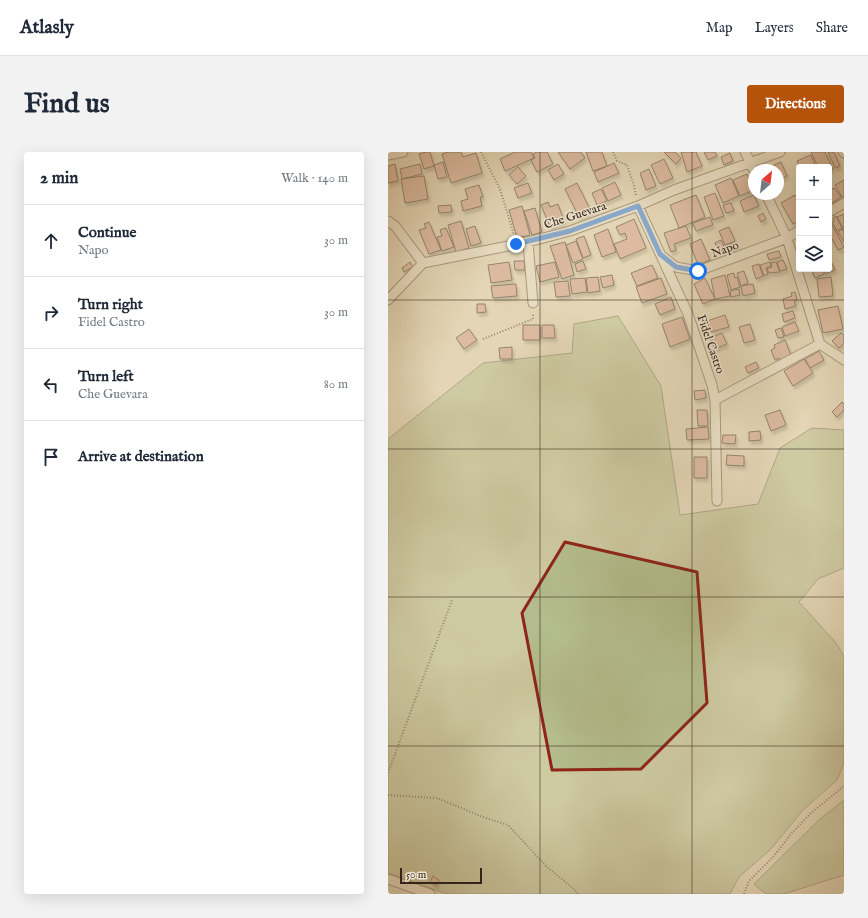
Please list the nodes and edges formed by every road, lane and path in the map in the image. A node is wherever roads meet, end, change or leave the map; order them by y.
1 (403, 152) edge
2 (481, 152) edge
3 (614, 152) edge
4 (746, 152) edge
5 (780, 152) edge
6 (388, 155) edge
7 (751, 164) edge
8 (756, 164) edge
9 (748, 167) edge
10 (769, 200) edge
11 (844, 202) edge
12 (638, 206) junction
13 (832, 210) edge
14 (388, 221) edge
15 (796, 233) edge
16 (787, 238) junction
17 (528, 242) junction
18 (516, 244) junction
19 (660, 254) junction
20 (423, 263) junction
21 (388, 300) edge
22 (533, 302) joint
23 (482, 339) dead end
24 (820, 344) junction
25 (844, 360) edge
26 (715, 400) junction
27 (717, 501) dead end
28 (452, 600) dead end
29 (388, 773) edge
30 (844, 786) edge
31 (388, 795) edge
32 (388, 879) edge
33 (430, 894) edge
34 (578, 894) edge
35 (744, 894) edge

1 - 6 street
2 - 18 path
3 - 12 path
4 - 7 street
5 - 8 street, Che Guevara
9 - 12 street, Che Guevara
10 - 16 street
11 - 13 street
12 - 17 street, Che Guevara
12 - 19 street, Fidel Castro
14 - 20 street
15 - 16 street, Napo
16 - 19 street, Napo
16 - 24 street
17 - 18 street, Che Guevara
17 - 22 street
18 - 20 street, Che Guevara
19 - 26 street, Fidel Castro
20 - 21 street
22 - 23 path
24 - 25 street
24 - 26 street
26 - 27 street, Fidel Castro
28 - 29 path
30 - 35 path
31 - 34 path
32 - 33 street

